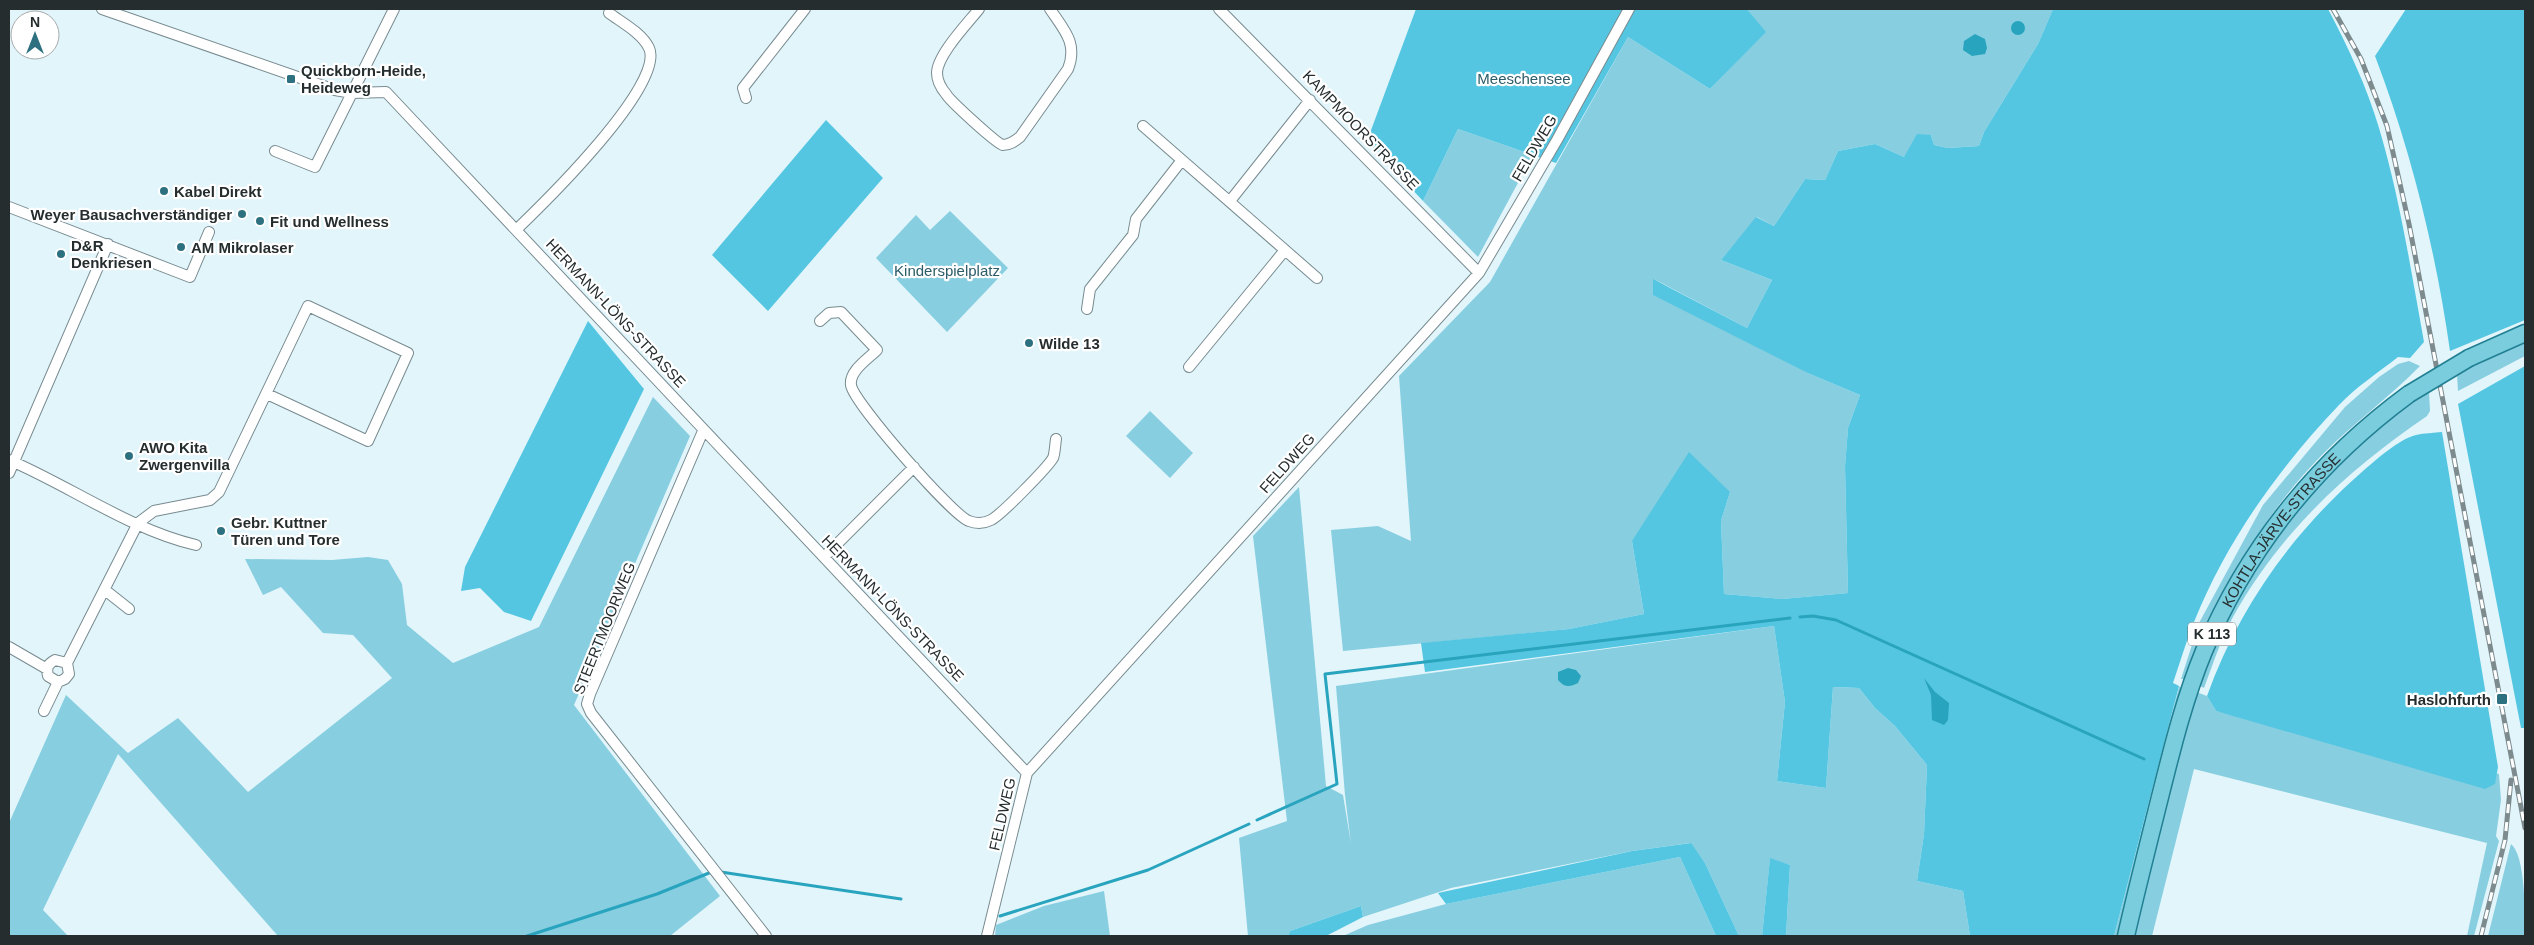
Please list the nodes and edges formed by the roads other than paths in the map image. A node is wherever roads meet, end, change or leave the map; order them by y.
1 (102, 9) edge
2 (394, 9) edge
3 (805, 9) edge
4 (979, 9) edge
5 (1050, 9) edge
6 (1220, 9) edge
7 (1629, 9) edge
8 (609, 13) dead end
9 (352, 93) junction
10 (746, 98) dead end
11 (1310, 100) junction
12 (1143, 126) dead end
13 (274, 151) dead end
14 (1182, 160) junction
15 (1230, 201) junction
16 (9, 207) edge
17 (518, 229) junction
18 (210, 232) dead end
19 (108, 244) junction
20 (1285, 250) junction
21 (1479, 273) junction
22 (1317, 278) dead end
23 (1087, 309) dead end
24 (820, 322) dead end
25 (2525, 333) edge
26 (1189, 367) dead end
27 (267, 394) junction
28 (703, 432) junction
29 (1056, 439) dead end
30 (11, 461) edge
31 (914, 467) junction
32 (9, 473) edge
33 (138, 523) junction
34 (196, 545) dead end
35 (824, 557) junction
36 (105, 590) junction
37 (129, 609) dead end
38 (9, 647) edge
39 (67, 663) junction
40 (47, 669) junction
41 (58, 682) junction
42 (44, 711) dead end
43 (1027, 773) junction
44 (766, 936) edge
45 (987, 936) edge
46 (2126, 936) edge

1 - 9 street, HERMANN-LÖNS-STRASSE
2 - 9 street
3 - 10 street
4 - 5 street
6 - 11 street, KAMPMOORSTRASSE
7 - 21 street, FELDWEG
8 - 17 street
9 - 13 street
9 - 17 street, HERMANN-LÖNS-STRASSE
11 - 15 street
11 - 21 street, KAMPMOORSTRASSE
12 - 14 street
14 - 15 street
14 - 23 street
15 - 20 street
16 - 19 street
17 - 28 street, HERMANN-LÖNS-STRASSE
18 - 19 street
19 - 30 street
20 - 22 street
20 - 26 street
21 - 43 street, FELDWEG
24 - 31 street
25 - 46 main road, KOHTLA-JÄRVE-STRASSE / K 113, bridge
27 - 27 street
27 - 33 street
28 - 35 street, HERMANN-LÖNS-STRASSE
28 - 44 street, STEERTMOORWEG
29 - 31 street
30 - 32 street
30 - 33 street
31 - 35 street
33 - 34 street
33 - 36 street
35 - 43 street, HERMANN-LÖNS-STRASSE
36 - 37 street
36 - 39 street
38 - 40 street
39 - 40 street
39 - 41 street
40 - 41 street
41 - 42 street
43 - 45 street, FELDWEG

